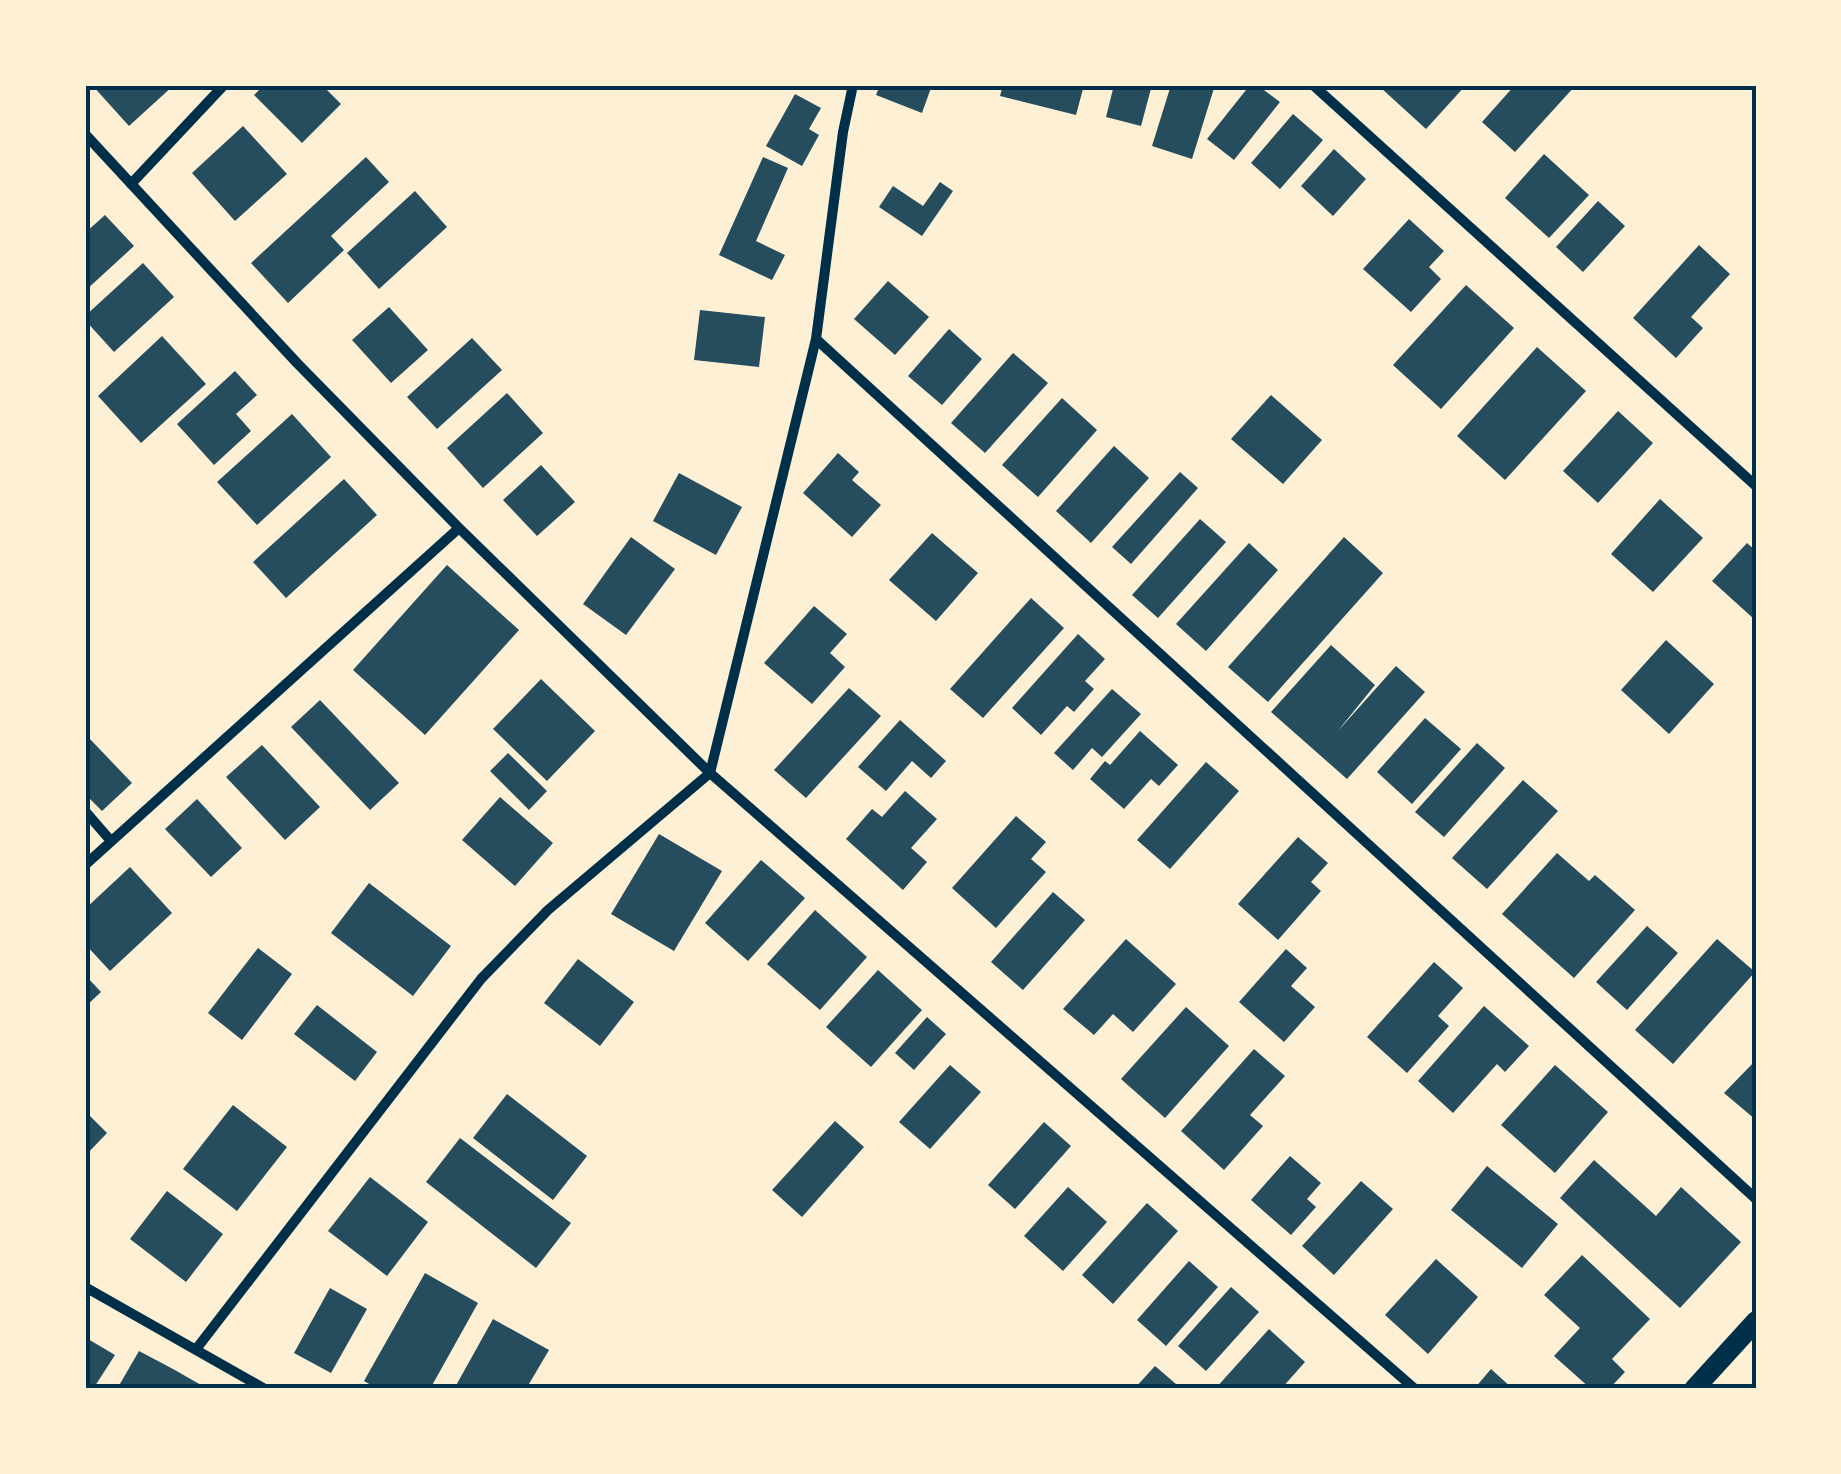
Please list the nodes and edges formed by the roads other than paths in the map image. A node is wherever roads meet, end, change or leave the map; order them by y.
1 (224, 85) edge
2 (853, 85) edge
3 (1313, 85) edge
4 (85, 134) edge
5 (131, 184) junction
6 (816, 339) junction
7 (1756, 486) edge
8 (459, 528) junction
9 (710, 772) junction
10 (85, 811) edge
11 (111, 841) junction
12 (85, 865) edge
13 (1756, 1199) edge
14 (85, 1288) edge
15 (1756, 1321) edge
16 (198, 1348) junction
17 (265, 1389) edge
18 (1414, 1389) edge
19 (1694, 1389) edge

1 - 5 street
2 - 6 street
3 - 7 street
4 - 5 street
5 - 8 street
6 - 9 street
6 - 13 street
8 - 9 street
8 - 11 street
9 - 16 street
9 - 18 street
10 - 11 street
11 - 12 street
14 - 16 street
15 - 19 main road
16 - 17 street

